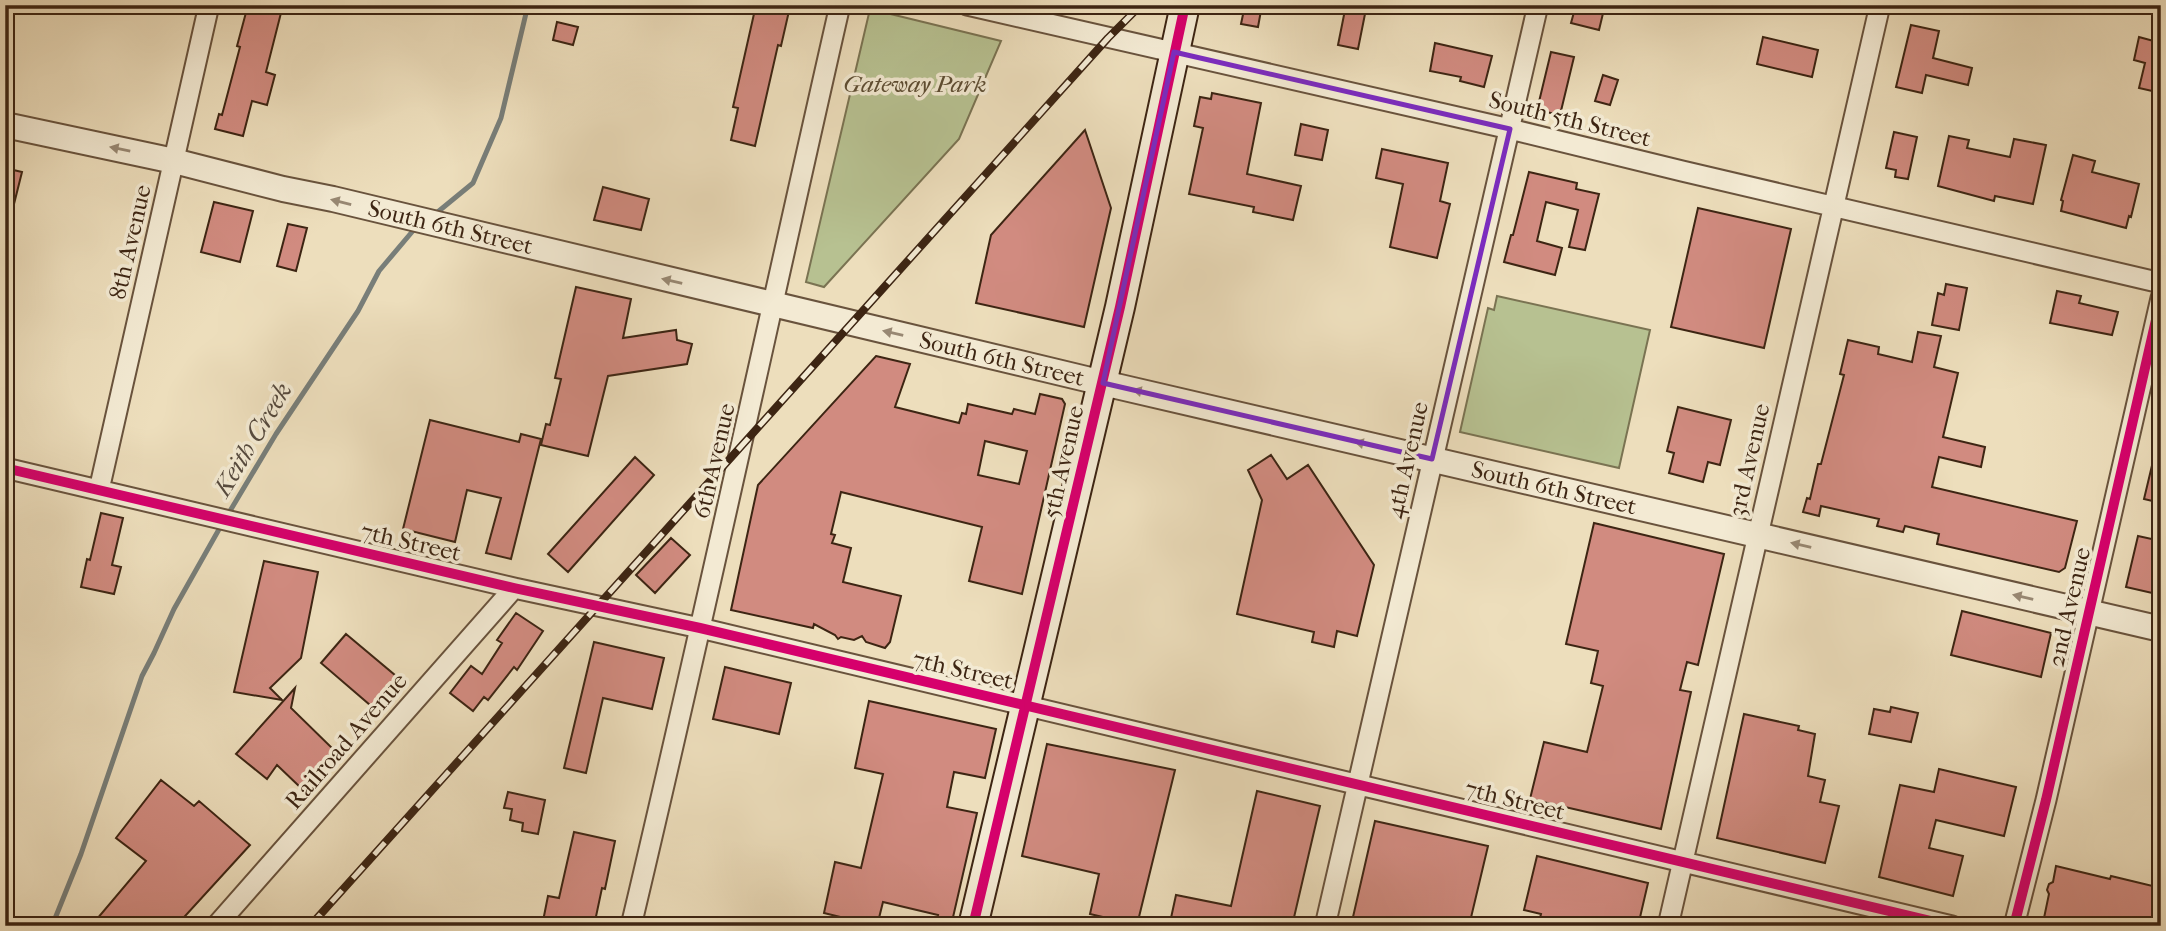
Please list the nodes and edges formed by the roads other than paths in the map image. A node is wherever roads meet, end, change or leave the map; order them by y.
1 (209, 5) edge
2 (840, 5) edge
3 (967, 5) edge
4 (1185, 5) edge
5 (1538, 5) edge
6 (1880, 5) edge
7 (1174, 52) junction
8 (5, 125) edge
9 (1510, 129) junction
10 (174, 161) junction
11 (1835, 206) junction
12 (2161, 283) edge
13 (2161, 298) edge
14 (772, 304) junction
15 (1103, 383) junction
16 (1432, 459) junction
17 (5, 468) edge
18 (99, 490) junction
19 (1757, 535) junction
20 (513, 588) junction
21 (2089, 612) junction
22 (700, 628) junction
23 (2161, 629) edge
24 (1026, 706) junction
25 (1357, 783) junction
26 (1683, 861) junction
27 (216, 926) edge
28 (631, 926) edge
29 (973, 926) edge
30 (1325, 926) edge
31 (1668, 926) edge
32 (1952, 926) edge
33 (2014, 926) edge

1 - 10 street, 8th Avenue
2 - 14 street, 6th Avenue
3 - 7 street, South 5th Street
4 - 7 main road, 5th Avenue
5 - 9 street, 4th Avenue
6 - 11 street, 3rd Avenue
7 - 9 street, South 5th Street
7 - 15 main road, 5th Avenue
10 -> 8 street, South 6th Street
9 - 11 street, South 5th Street
9 - 16 street, 4th Avenue
14 -> 10 street, South 6th Street
10 - 18 street, 8th Avenue
11 - 12 street, South 5th Street
11 - 19 street, 3rd Avenue
13 - 21 street, 2nd Avenue
15 -> 14 street, South 6th Street
14 - 22 street, 6th Avenue
16 -> 15 street, South 6th Street
15 - 24 main road, 5th Avenue
16 - 19 street, South 6th Street
16 - 25 street, 4th Avenue
17 - 18 street, 7th Street
18 - 20 street, 7th Street
21 -> 19 street, South 6th Street
19 - 26 street, 3rd Avenue
20 - 22 street, 7th Street
20 - 27 street, Railroad Avenue
21 - 23 street, South 6th Street
21 - 33 street, 2nd Avenue
22 - 24 street, 7th Street
22 - 28 street, 6th Avenue
24 - 25 street, 7th Street
24 - 29 main road, 5th Avenue
25 - 26 street, 7th Street
25 - 30 street, 4th Avenue
26 - 31 street, 3rd Avenue
26 - 32 street, 7th Street

